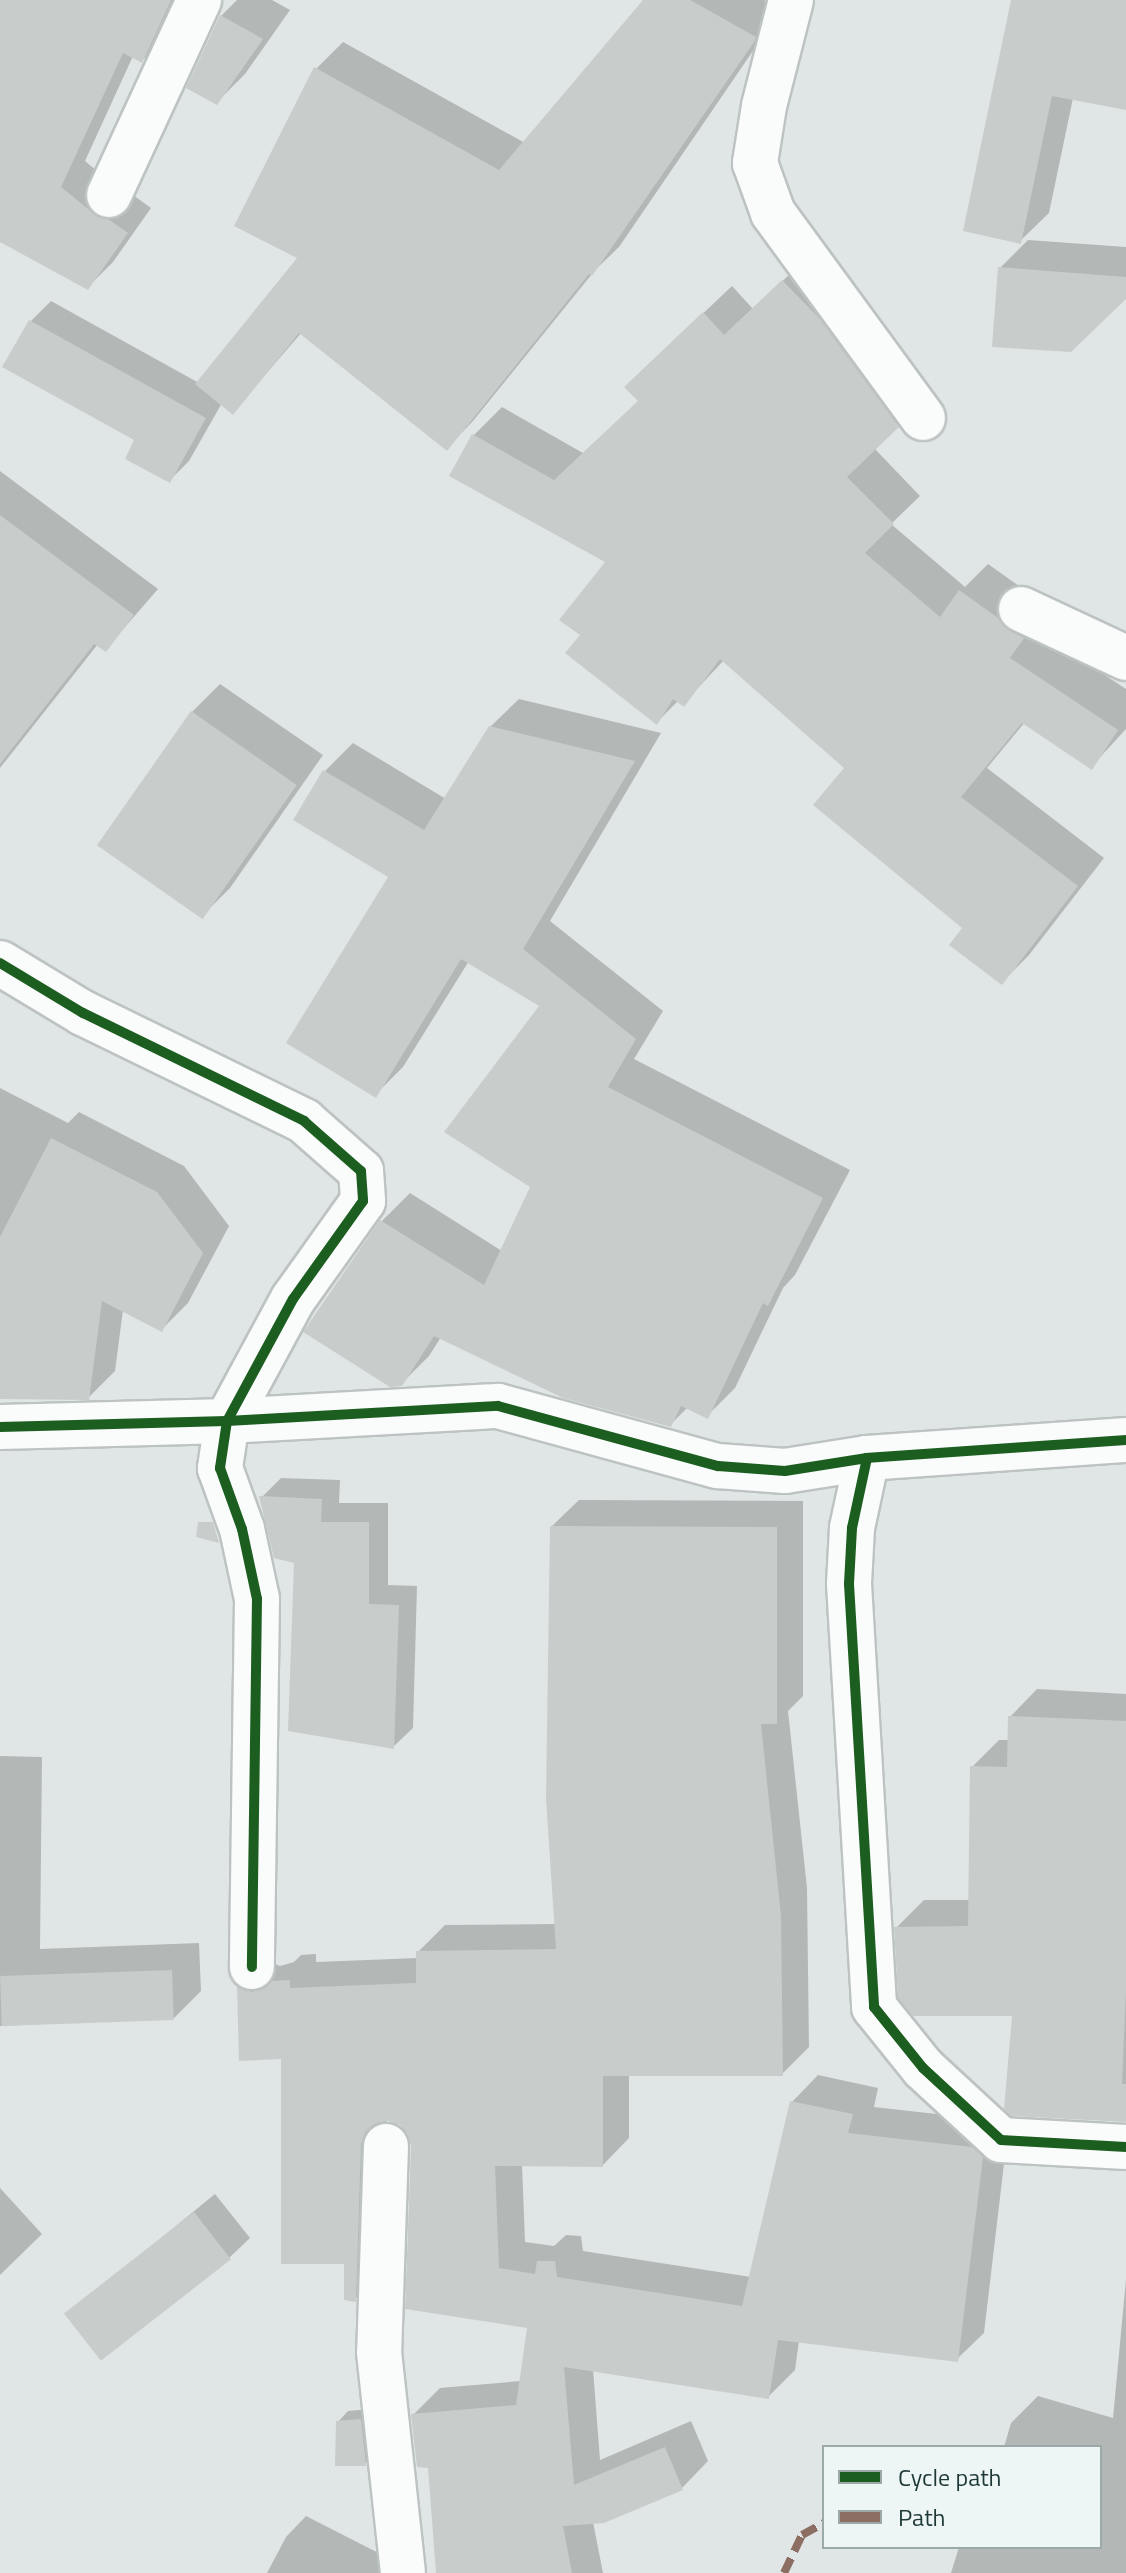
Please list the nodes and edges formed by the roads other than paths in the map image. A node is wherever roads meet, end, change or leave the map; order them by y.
1 (199, 0) edge
2 (791, 0) edge
3 (109, 195) dead end
4 (923, 418) dead end
5 (1021, 609) dead end
6 (1126, 658) edge
7 (0, 963) edge
8 (227, 1421) junction
9 (0, 1427) edge
10 (1126, 1440) edge
11 (867, 1458) junction
12 (252, 1967) dead end
13 (386, 2146) dead end
14 (1126, 2147) edge
15 (403, 2573) edge

1 - 3 street
2 - 4 street
5 - 6 street
7 - 8 street
8 - 9 street
8 - 11 street
8 - 12 street
10 - 11 street
11 - 14 street
13 - 15 street

